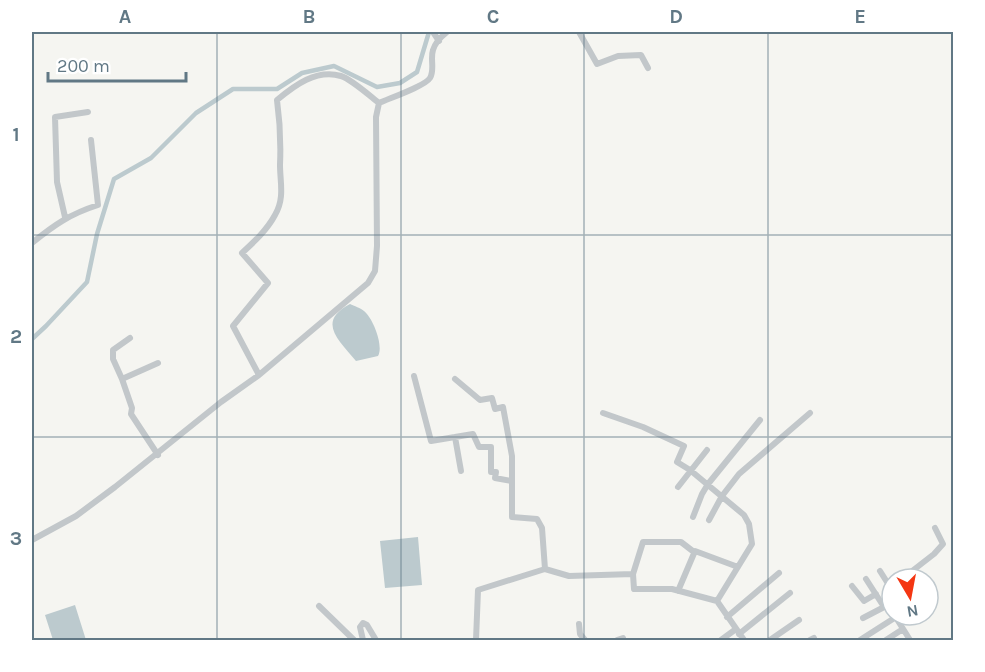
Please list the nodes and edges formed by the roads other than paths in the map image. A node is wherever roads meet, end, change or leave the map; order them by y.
1 (432, 32) edge
2 (447, 32) edge
3 (579, 32) edge
4 (438, 40) junction
5 (648, 69) dead end
6 (379, 103) junction
7 (88, 112) dead end
8 (92, 140) dead end
9 (65, 217) junction
10 (32, 243) edge
11 (130, 338) dead end
12 (158, 363) dead end
13 (259, 375) junction
14 (414, 376) dead end
15 (122, 379) junction
16 (455, 379) dead end
17 (603, 413) dead end
18 (810, 413) dead end
19 (760, 420) dead end
20 (455, 437) junction
21 (707, 450) dead end
22 (158, 454) junction
23 (690, 470) junction
24 (461, 471) dead end
25 (511, 481) junction
26 (708, 484) junction
27 (678, 487) dead end
28 (722, 496) junction
29 (693, 518) dead end
30 (709, 520) dead end
31 (935, 528) dead end
32 (32, 540) edge
33 (694, 552) junction
34 (738, 567) junction
35 (917, 567) edge
36 (545, 569) junction
37 (778, 573) dead end
38 (633, 574) junction
39 (866, 579) dead end
40 (852, 586) dead end
41 (678, 591) junction
42 (790, 593) dead end
43 (876, 594) junction
44 (880, 599) edge
45 (717, 601) junction
46 (319, 606) dead end
47 (880, 609) edge
48 (727, 617) junction
49 (863, 618) dead end
50 (799, 620) dead end
51 (579, 624) dead end
52 (880, 625) edge
53 (903, 629) joint
54 (737, 632) junction
55 (354, 640) edge
56 (363, 640) edge
57 (376, 640) edge
58 (476, 640) edge
59 (585, 640) edge
60 (721, 640) edge
61 (744, 640) edge
62 (770, 640) edge
63 (860, 640) edge
64 (886, 640) edge
65 (908, 640) edge

1 - 4 street
2 - 4 street
3 - 5 street
4 - 6 street
6 - 13 street
6 - 13 street
7 - 9 street
8 - 9 street
9 - 10 street
11 - 15 street
12 - 15 street
13 - 22 street
14 - 20 street
15 - 22 street
16 - 25 street
17 - 23 street
18 - 28 street
19 - 26 street
20 - 24 street
20 - 25 street
21 - 23 street
22 - 32 street
23 - 26 street
23 - 27 street
25 - 36 street
26 - 28 street
26 - 29 street
28 - 30 street
28 - 34 street
31 - 35 street
33 - 34 street
33 - 38 street
33 - 41 street
34 - 45 street
36 - 38 street
36 - 58 street
37 - 48 street
38 - 41 street
39 - 43 street
40 - 43 street
41 - 45 street
42 - 54 street
43 - 44 street
45 - 48 street
46 - 55 street
47 - 49 street
48 - 54 street
50 - 62 street
51 - 59 street
52 - 63 street
53 - 64 street
53 - 65 street
54 - 60 street
54 - 61 street
56 - 57 street

